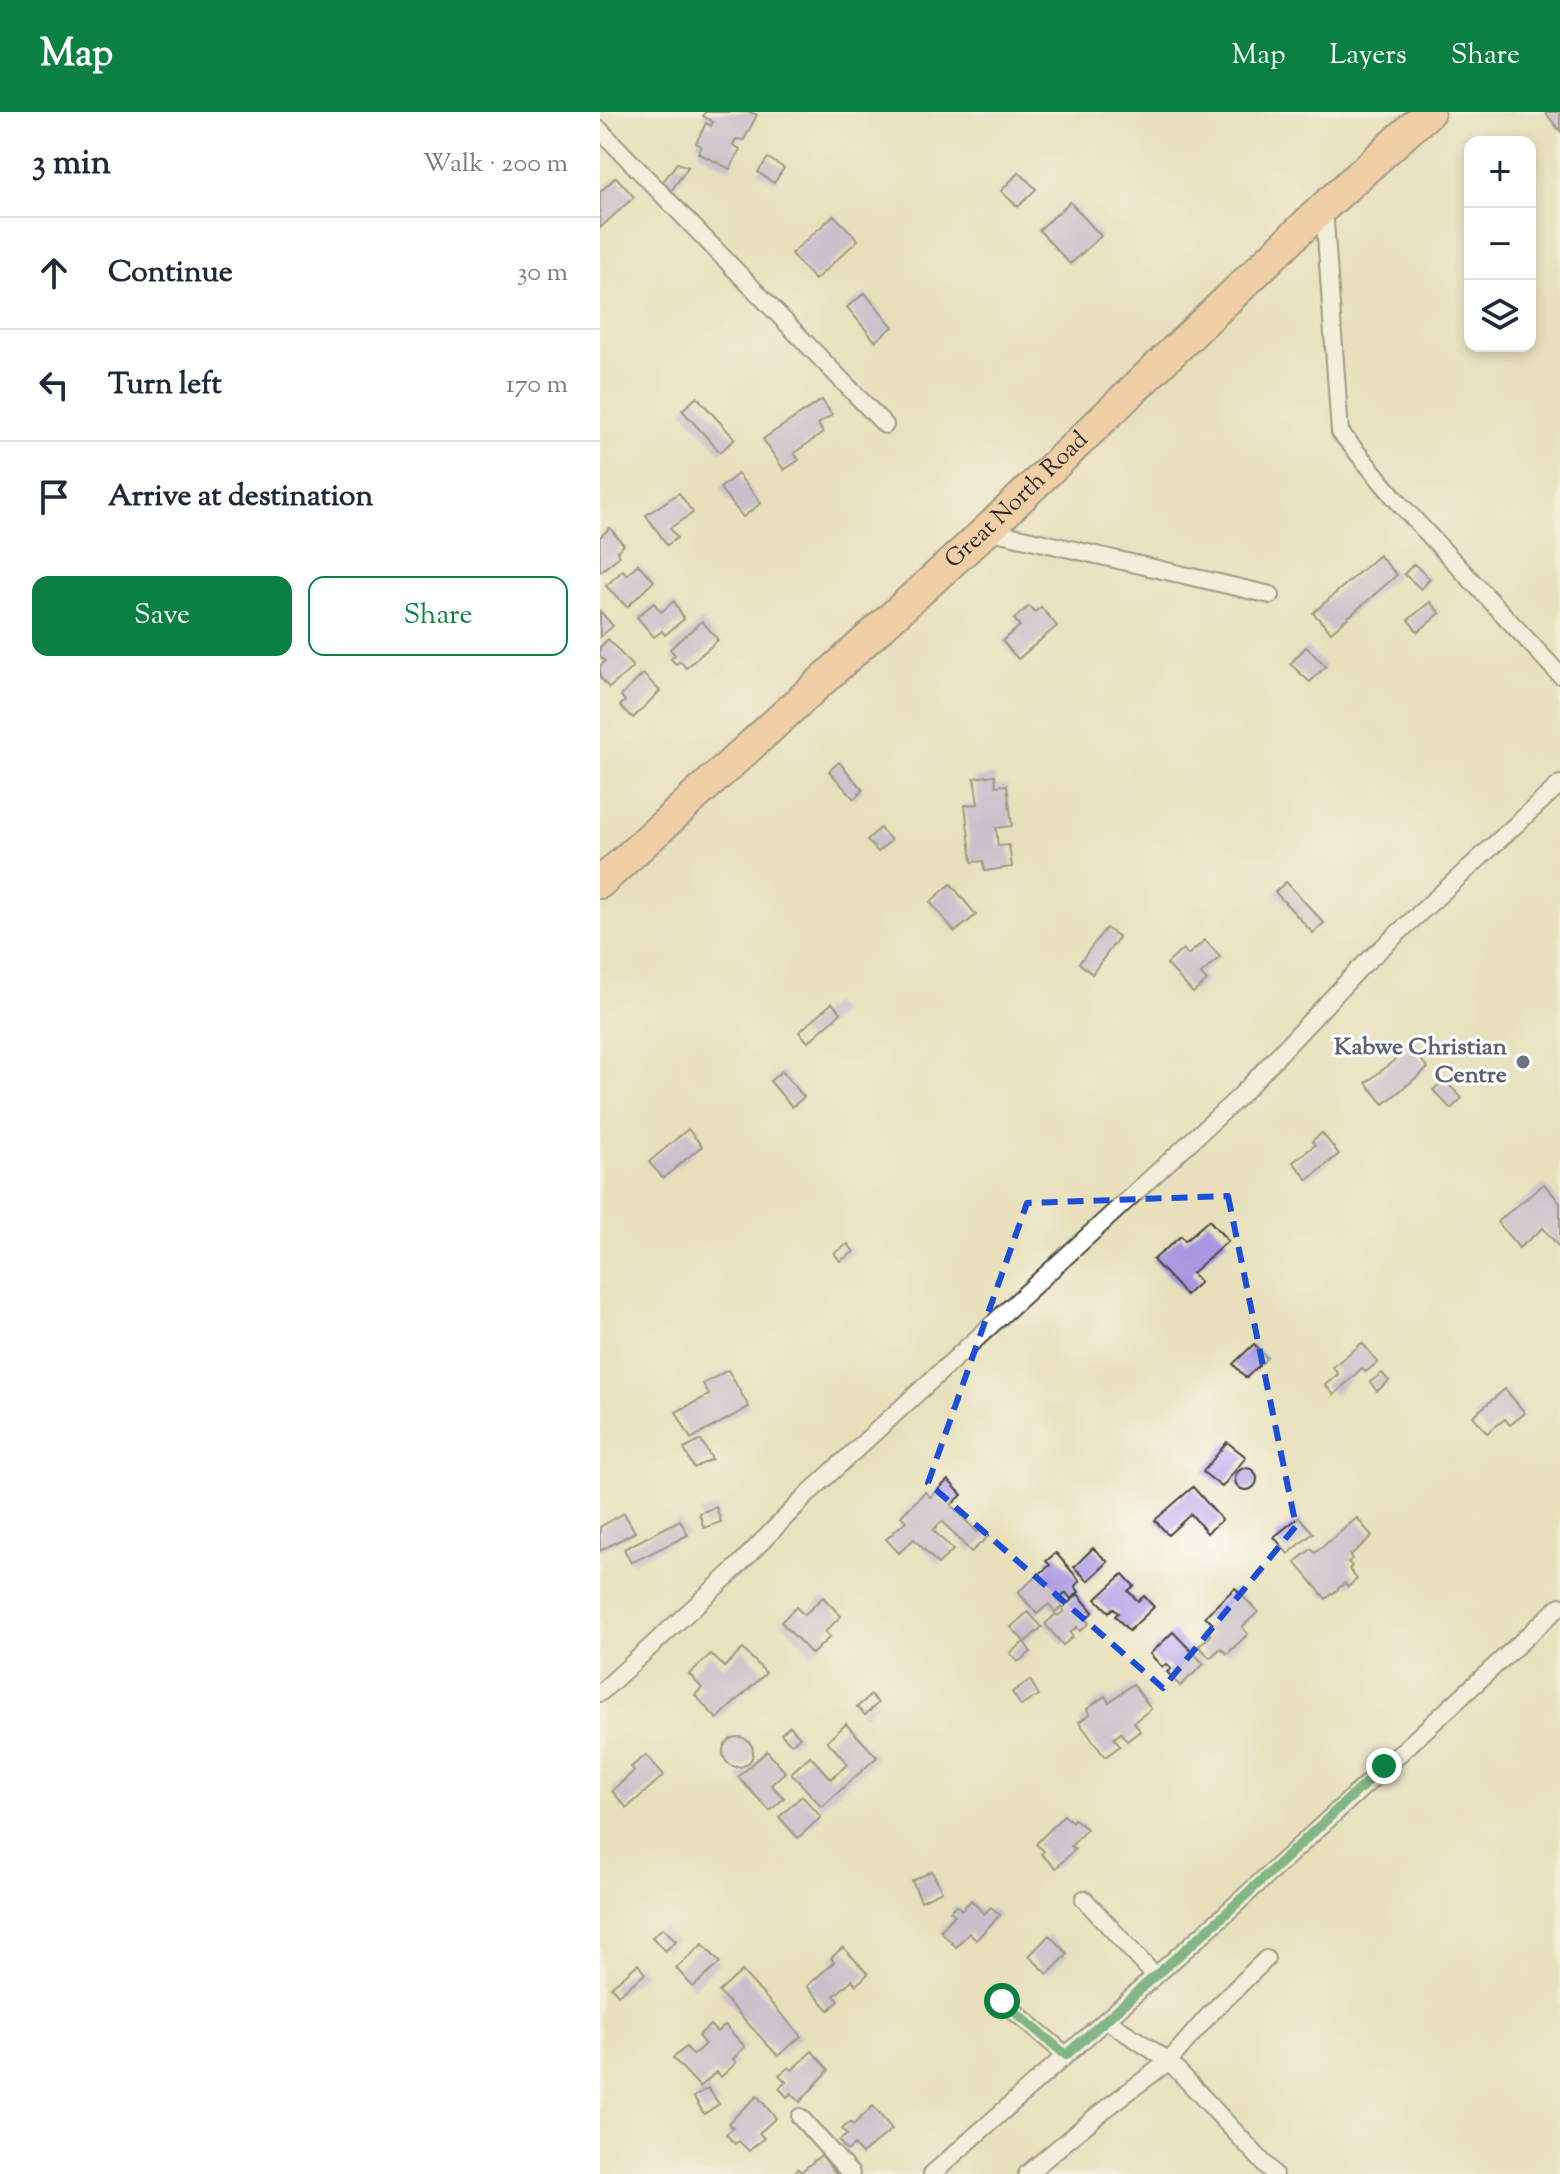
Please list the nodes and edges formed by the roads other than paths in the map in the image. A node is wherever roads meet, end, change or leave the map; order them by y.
1 (1429, 112) edge
2 (600, 130) edge
3 (1324, 207) junction
4 (885, 425) dead end
5 (987, 530) junction
6 (1271, 595) dead end
7 (1560, 675) edge
8 (1560, 784) edge
9 (600, 883) edge
10 (1560, 1606) edge
11 (600, 1693) edge
12 (1084, 1899) dead end
13 (1266, 1959) dead end
14 (1155, 1976) junction
15 (1002, 2001) dead end
16 (1106, 2020) junction
17 (1066, 2055) junction
18 (1169, 2061) junction
19 (800, 2117) dead end
20 (851, 2174) edge
21 (932, 2174) edge
22 (1027, 2174) edge
23 (1274, 2174) edge

1 - 3 highway, Great North Road
2 - 4 street
3 - 5 highway, Great North Road
3 - 7 street
5 - 6 street
5 - 9 highway, Great North Road
8 - 11 street
10 - 14 street
12 - 14 street
13 - 18 street
14 - 16 street
15 - 17 street
16 - 17 street
16 - 18 street
17 - 21 street
18 - 22 street
18 - 23 street
19 - 20 street

